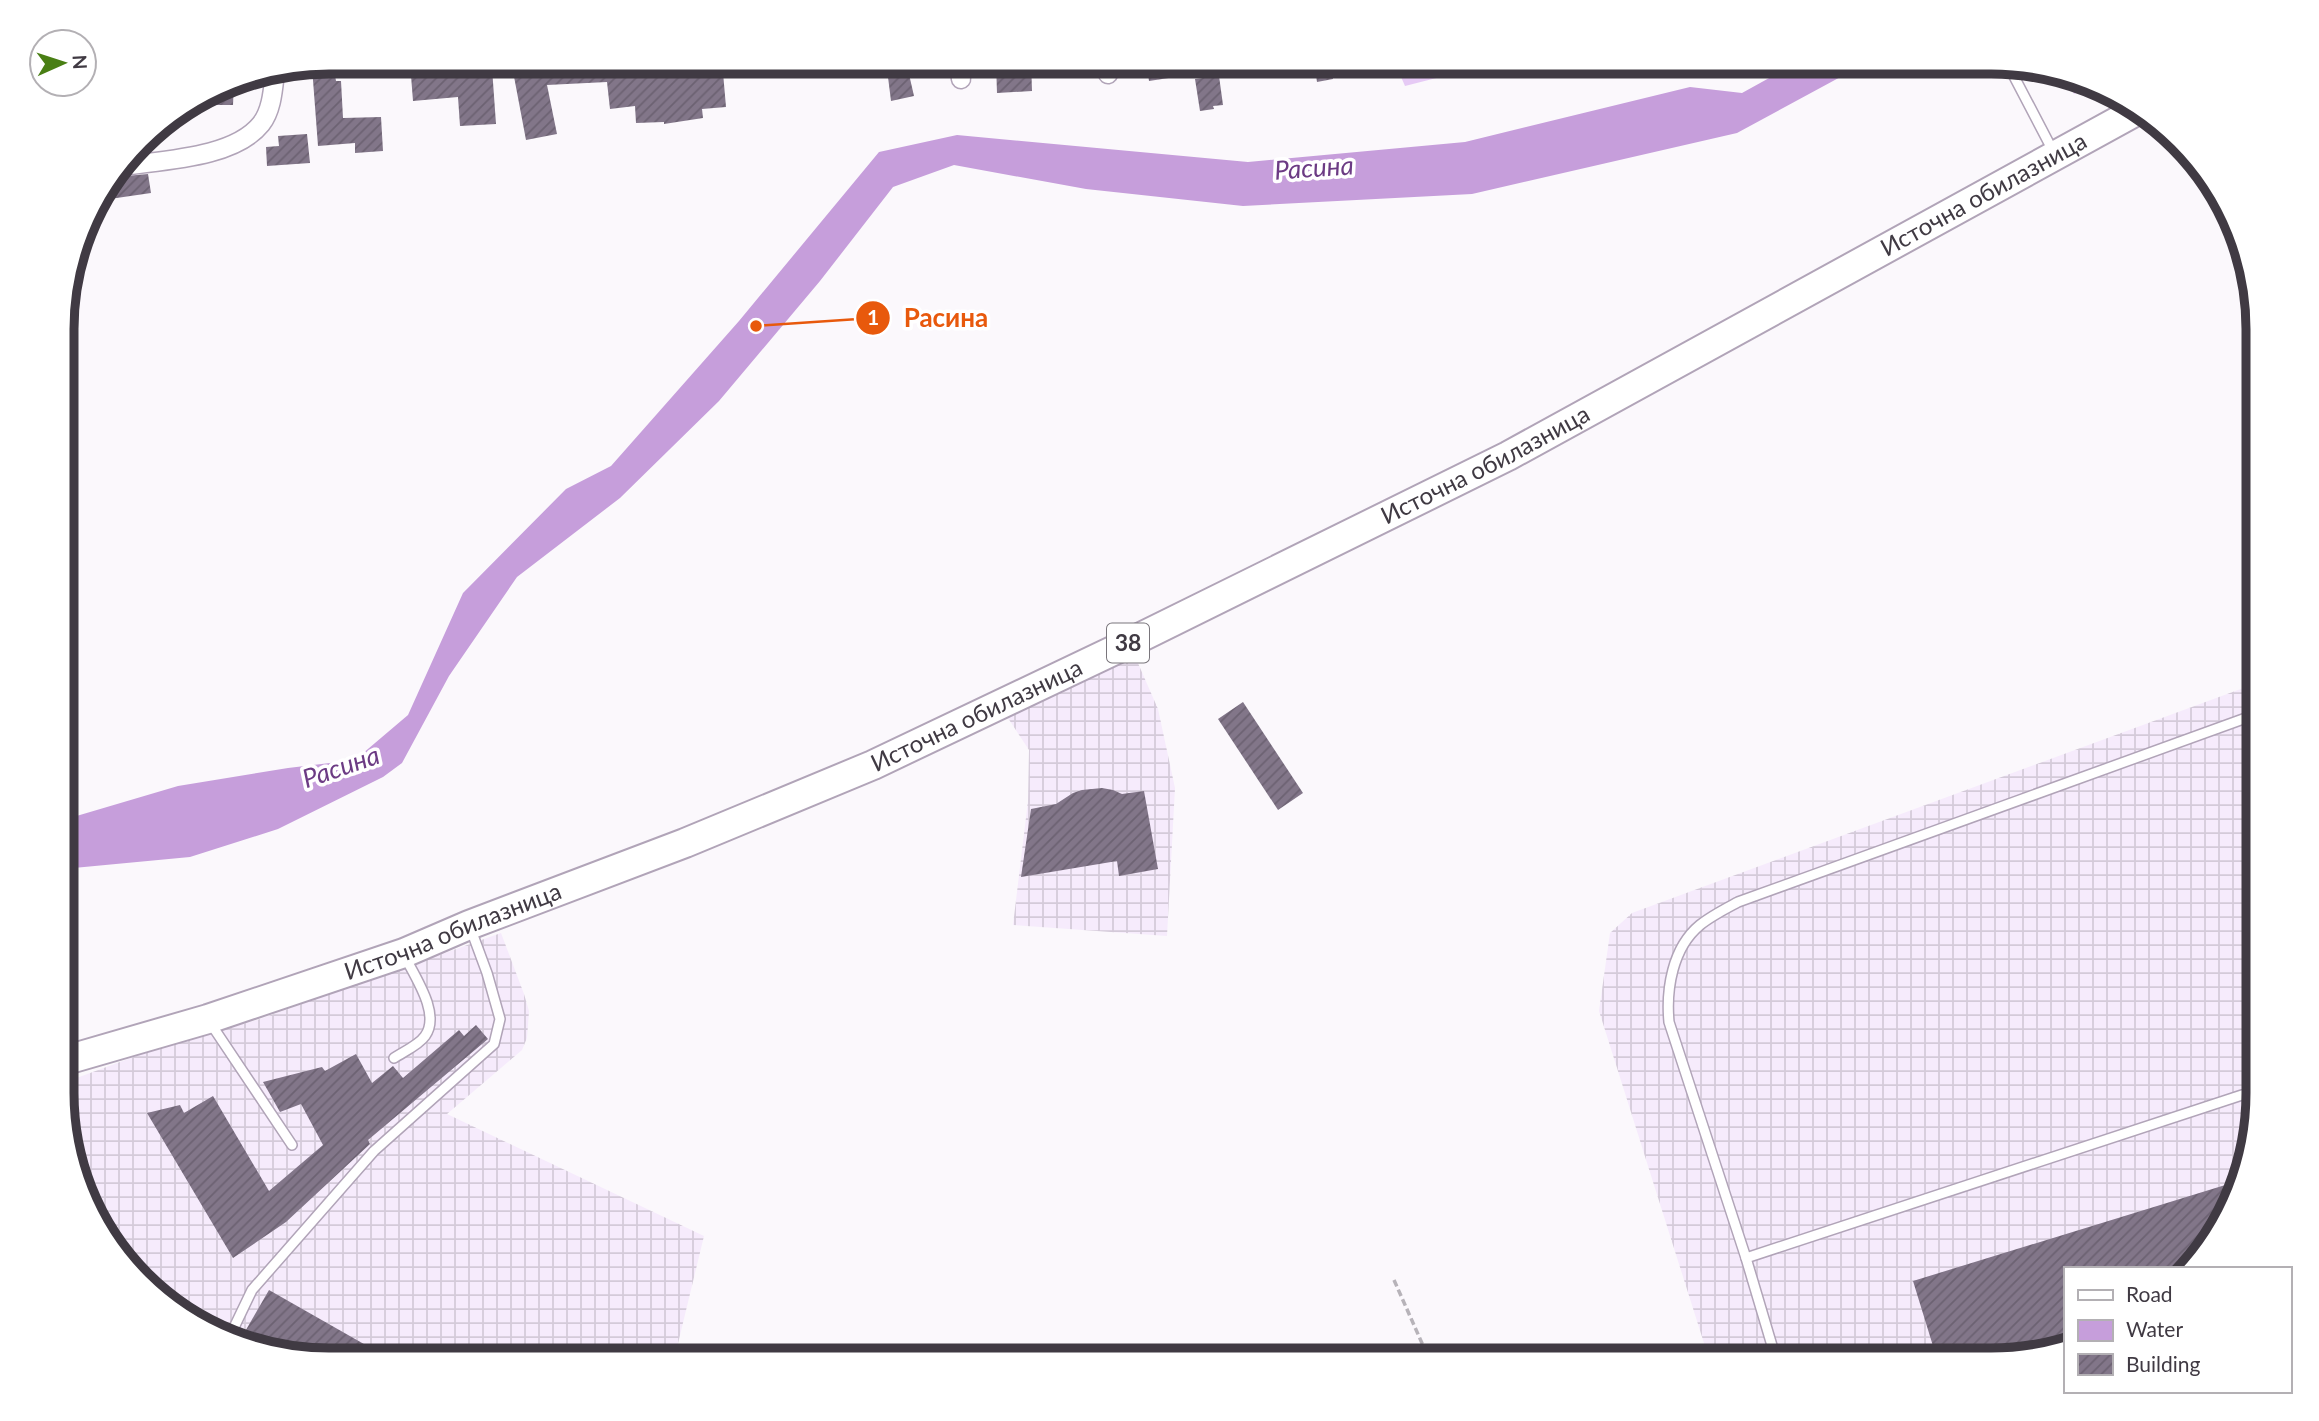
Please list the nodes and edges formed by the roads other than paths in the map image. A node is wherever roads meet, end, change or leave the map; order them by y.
1 (2013, 75) edge
2 (274, 79) edge
3 (2130, 115) edge
4 (2055, 156) junction
5 (133, 165) edge
6 (2246, 718) edge
7 (469, 925) junction
8 (404, 953) junction
9 (208, 1019) junction
10 (74, 1058) edge
11 (394, 1058) dead end
12 (2246, 1095) edge
13 (292, 1145) dead end
14 (1746, 1258) junction
15 (233, 1329) edge
16 (1773, 1348) edge

1 - 4 lane
2 - 5 street
3 - 4 main road, Источна обилазница / 38
4 - 7 main road, Источна обилазница / 38
6 - 14 lane
7 - 8 main road, Источна обилазница / 38
7 - 15 lane
8 - 9 main road, Источна обилазница / 38
8 - 11 lane
9 - 10 main road, Источна обилазница / 38
9 - 13 lane
12 - 14 lane
14 - 16 lane

